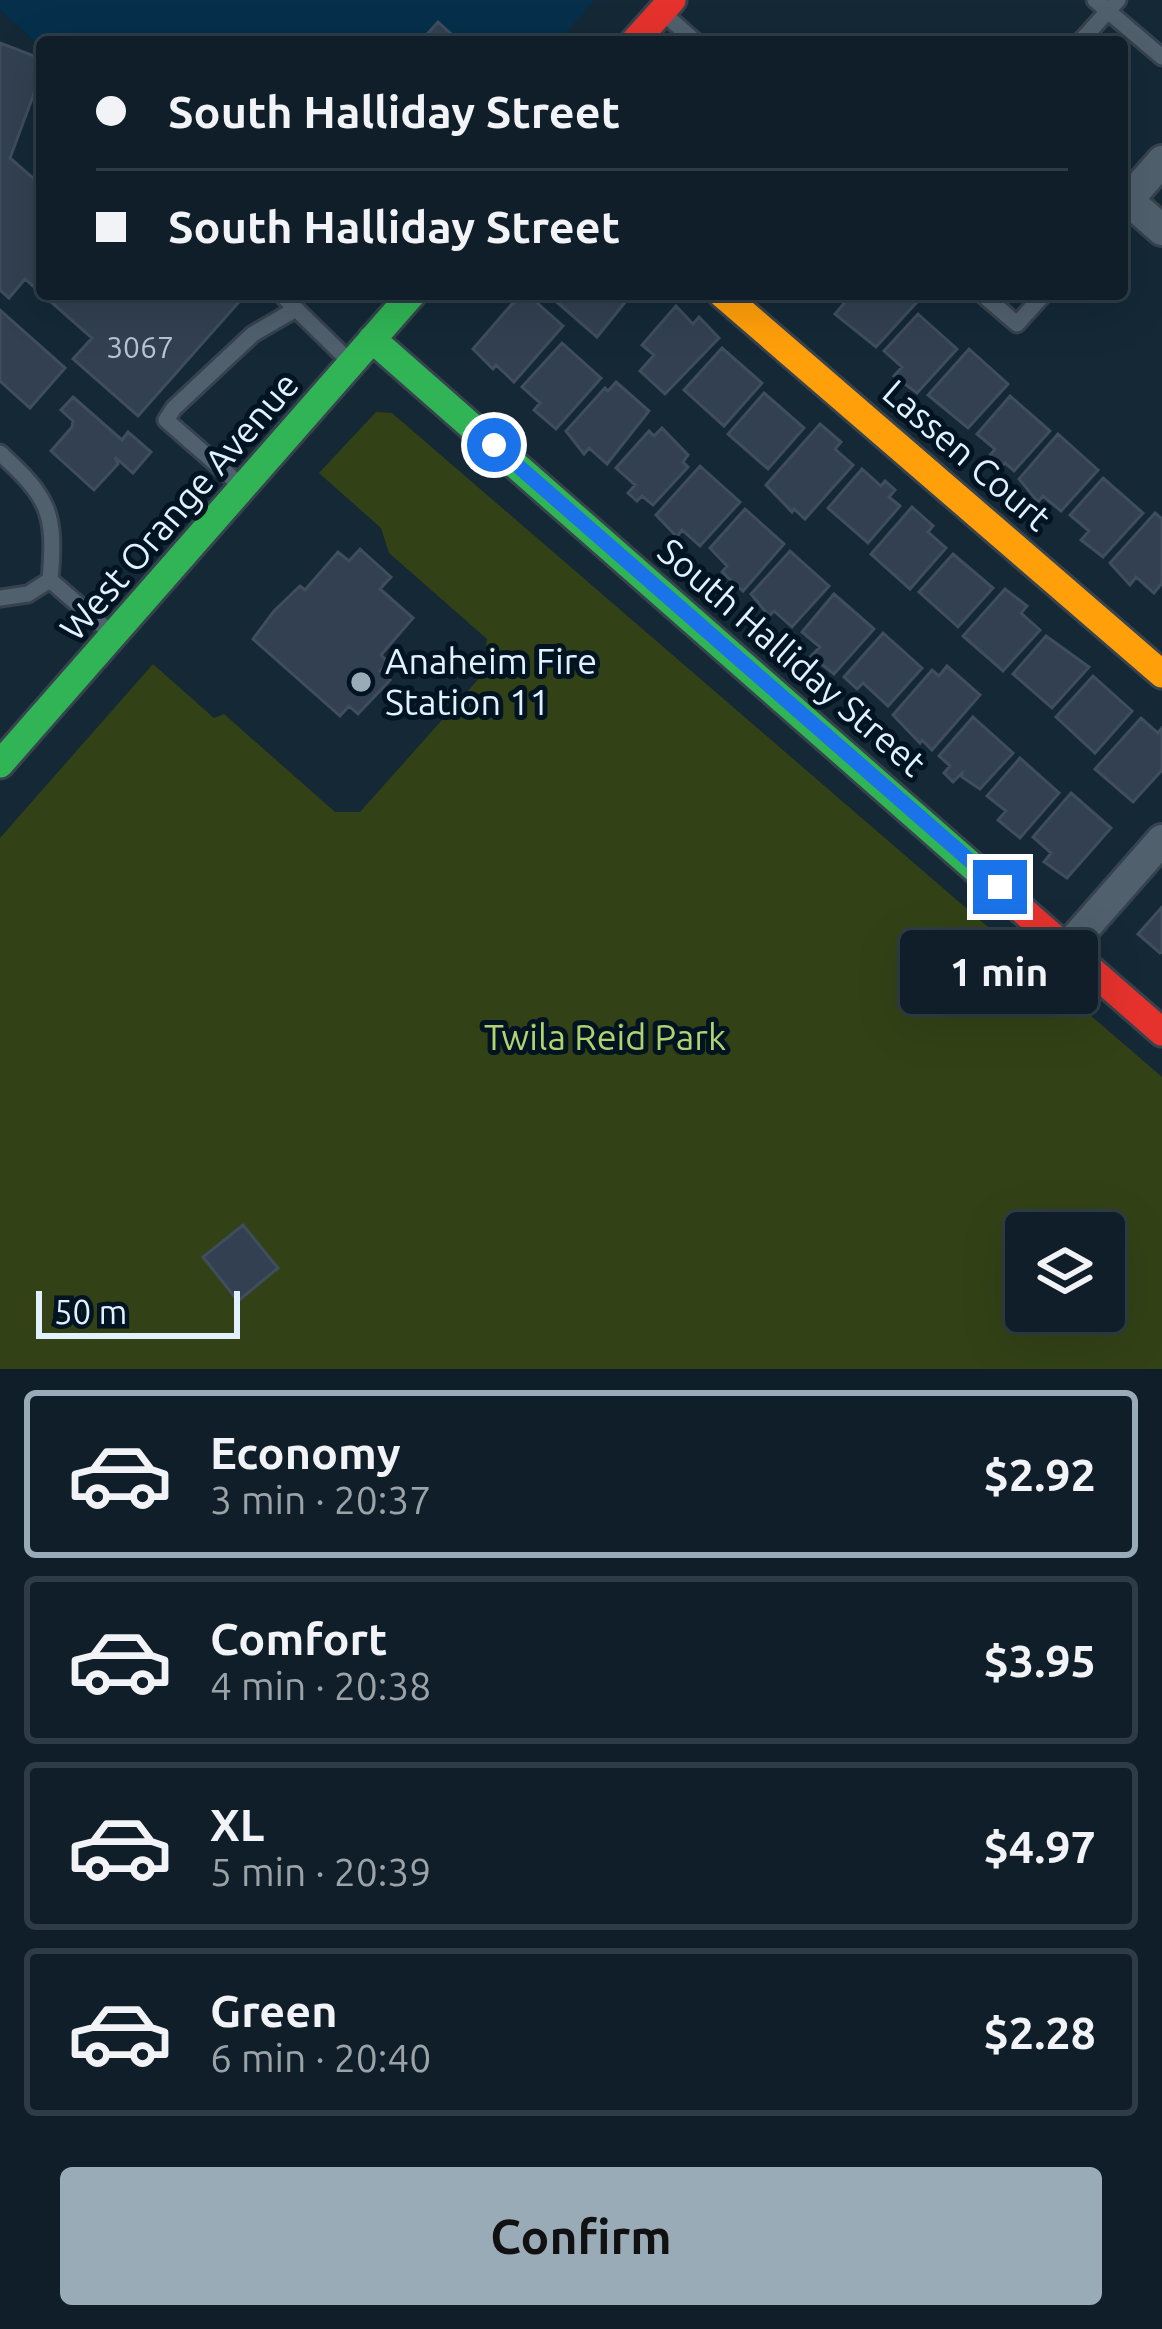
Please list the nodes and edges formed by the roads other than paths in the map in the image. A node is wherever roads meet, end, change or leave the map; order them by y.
1 (660, 4) edge
2 (1107, 4) edge
3 (638, 36) edge
4 (690, 36) edge
5 (1084, 36) edge
6 (1162, 57) edge
7 (1162, 161) edge
8 (1128, 200) edge
9 (1128, 205) edge
10 (1162, 230) edge
11 (287, 300) edge
12 (407, 300) edge
13 (729, 300) edge
14 (989, 300) edge
15 (1039, 300) edge
16 (296, 309) junction
17 (373, 339) junction
18 (351, 363) junction
19 (0, 453) edge
20 (243, 487) junction
21 (50, 580) junction
22 (0, 598) edge
23 (114, 635) junction
24 (1162, 674) edge
25 (0, 764) edge
26 (1162, 840) edge
27 (1068, 947) junction
28 (1162, 1032) edge

1 - 3 street
1 - 4 lane
2 - 5 lane
2 - 6 lane
7 - 8 street
9 - 10 street
11 - 16 lane
12 - 17 street, West Orange Avenue
13 - 24 street, Lassen Court
14 - 15 lane
16 - 18 lane
16 - 20 lane
17 - 18 street, West Orange Avenue
17 - 27 street, South Halliday Street
18 - 20 street, West Orange Avenue
19 - 21 lane
20 - 23 street, West Orange Avenue
21 - 22 lane
21 - 23 lane
23 - 25 street, West Orange Avenue
26 - 27 street
27 - 28 street, South Halliday Street

